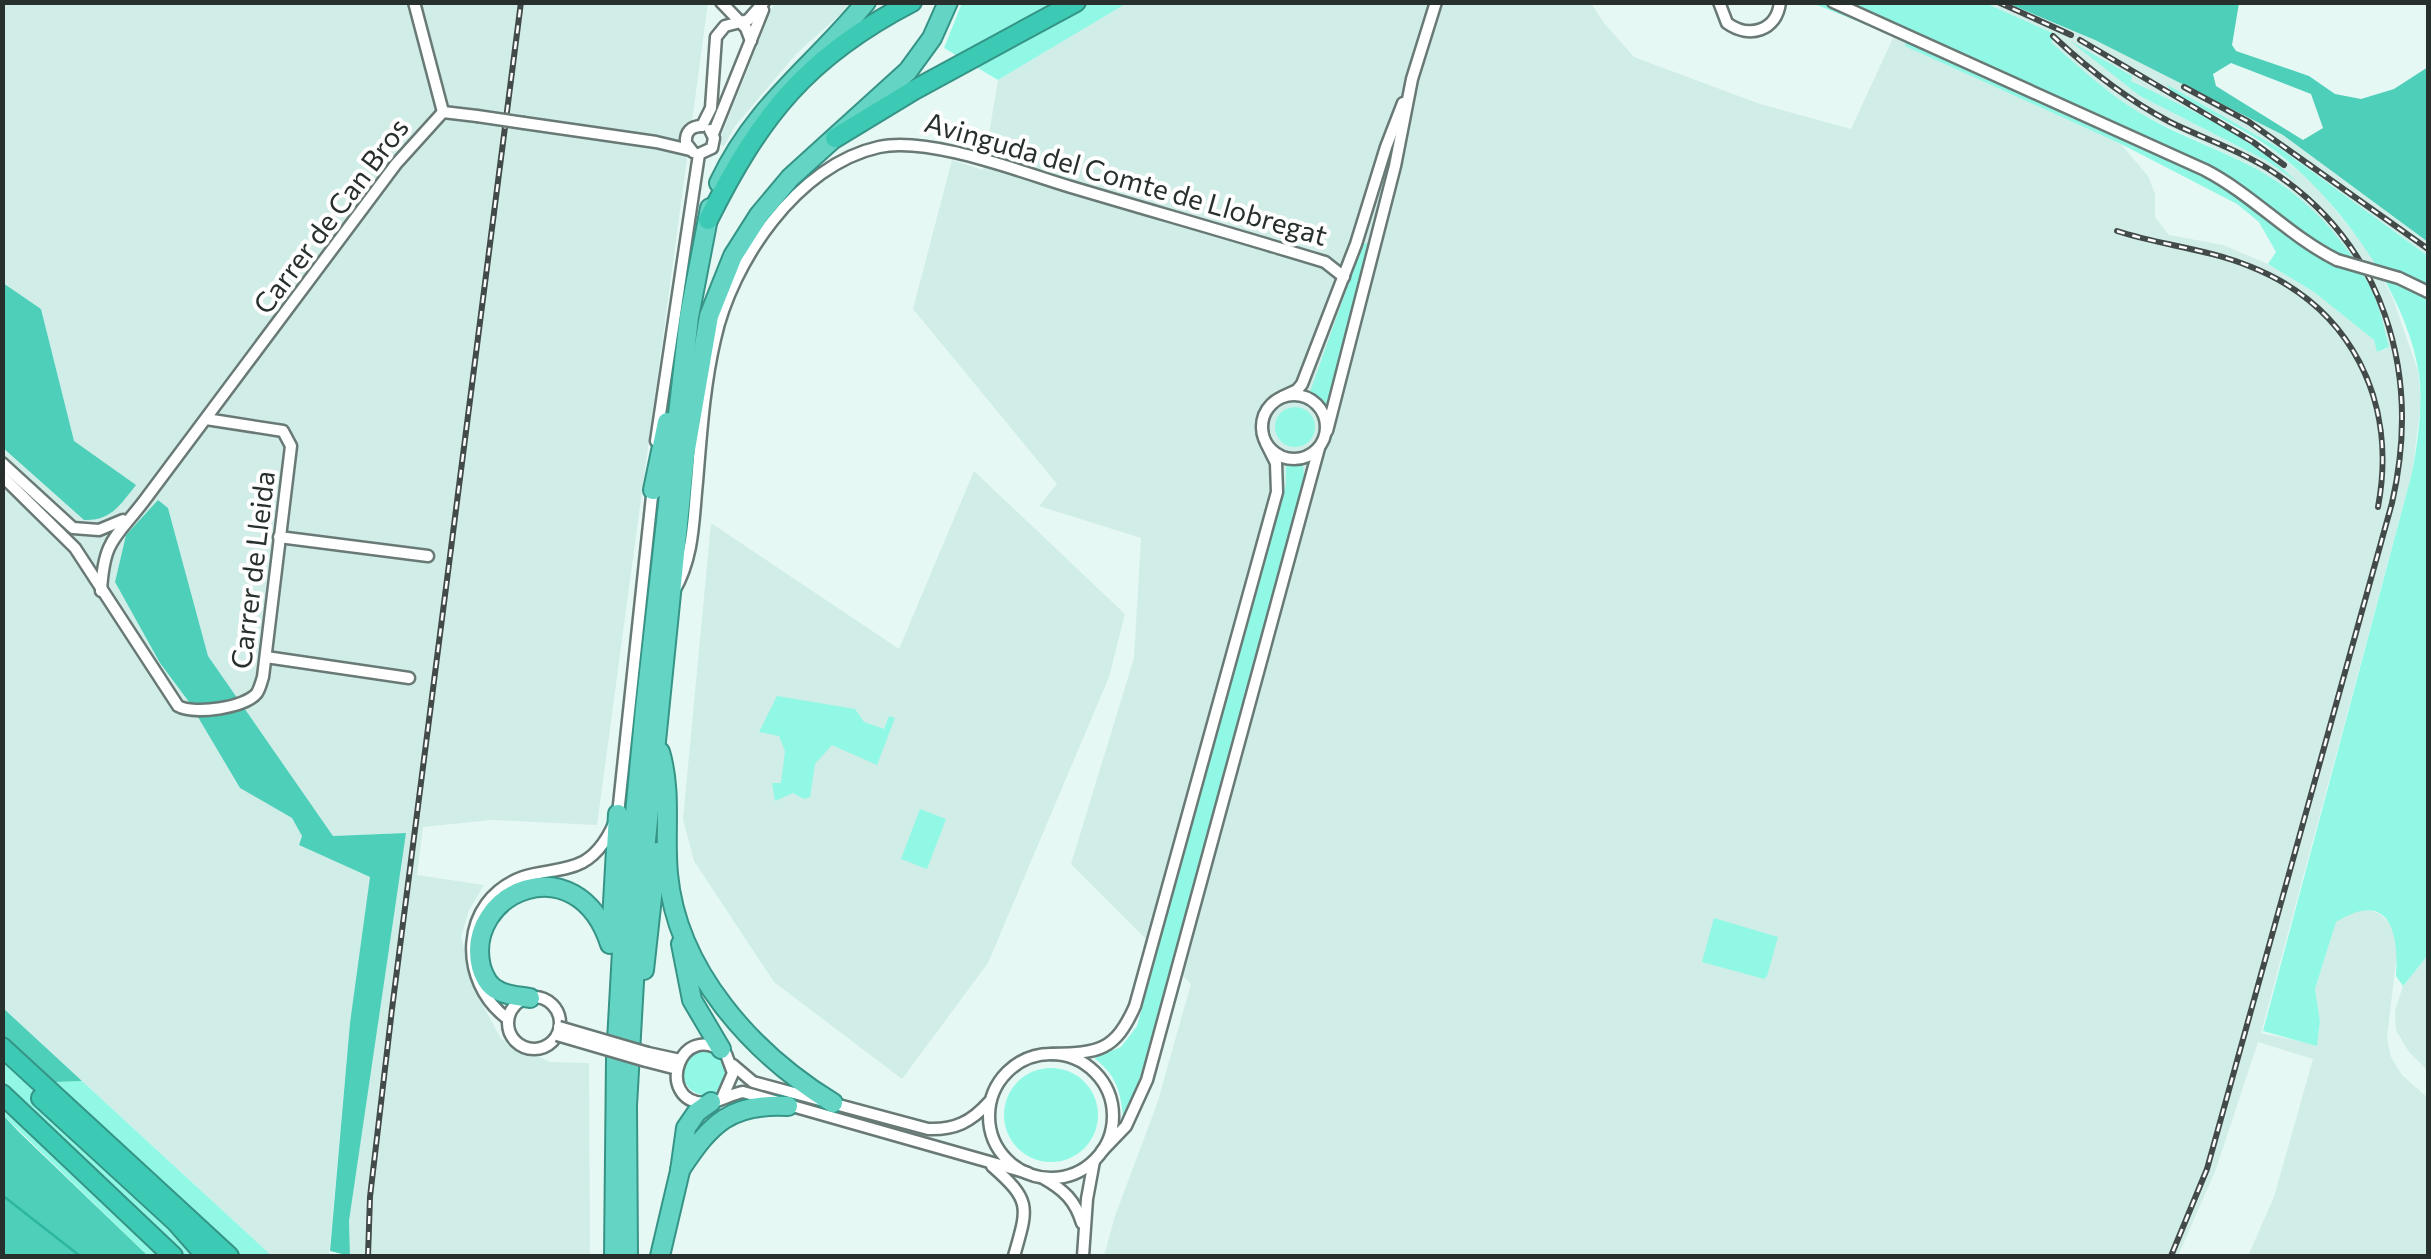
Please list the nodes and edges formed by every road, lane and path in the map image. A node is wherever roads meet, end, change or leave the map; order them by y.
1 (414, 2) edge
2 (720, 2) edge
3 (765, 2) edge
4 (866, 2) edge
5 (912, 2) edge
6 (1076, 2) edge
7 (1436, 2) edge
8 (1833, 2) edge
9 (1719, 3) edge
10 (1781, 4) edge
11 (945, 9) edge
12 (740, 22) junction
13 (751, 41) junction
14 (1412, 79) junction
15 (443, 112) junction
16 (702, 126) junction
17 (687, 134) junction
18 (713, 134) junction
19 (836, 138) junction
20 (656, 142) junction
21 (694, 152) junction
22 (708, 220) junction
23 (1344, 277) junction
24 (2428, 292) edge
25 (685, 354) junction
26 (1282, 396) junction
27 (206, 419) junction
28 (1327, 431) junction
29 (1266, 443) junction
30 (1319, 448) junction
31 (2, 463) edge
32 (2, 476) edge
33 (653, 490) junction
34 (126, 519) junction
35 (99, 530) junction
36 (84, 531) junction
37 (279, 537) junction
38 (109, 544) junction
39 (77, 553) junction
40 (428, 556) dead end
41 (103, 558) junction
42 (101, 592) junction
43 (671, 597) junction
44 (266, 657) junction
45 (408, 678) dead end
46 (657, 741) junction
47 (667, 803) junction
48 (618, 814) junction
49 (676, 914) junction
50 (610, 944) junction
51 (530, 998) junction
52 (508, 1019) junction
53 (632, 1019) junction
54 (558, 1032) junction
55 (2, 1047) edge
56 (1052, 1054) junction
57 (727, 1057) junction
58 (616, 1059) junction
59 (2, 1062) edge
60 (678, 1064) junction
61 (2, 1094) edge
62 (717, 1099) junction
63 (991, 1100) junction
64 (833, 1103) junction
65 (788, 1106) junction
66 (1098, 1156) junction
67 (987, 1162) junction
68 (680, 1170) junction
69 (1034, 1175) junction
70 (1084, 1228) junction
71 (172, 1256) edge
72 (206, 1256) edge
73 (228, 1256) edge
74 (614, 1256) edge
75 (628, 1256) edge
76 (660, 1256) edge
77 (1014, 1256) edge
78 (1083, 1256) edge

1 - 15 street
2 - 12 street
3 - 12 street
3 - 13 street
4 - 22 highway
5 - 22 highway
6 - 19 highway
7 - 14 street
8 - 24 street, bridge
9 - 10 street
11 - 19 highway
12 - 13 street
12 - 16 street
13 - 18 street
14 - 23 street
14 - 28 street
15 - 20 street, Carrer de Can Bros, bridge
15 - 27 street, Carrer de Can Bros
16 - 17 street
16 - 18 street
17 - 20 street, Carrer de Can Bros
17 - 21 street
18 - 21 street
19 - 43 highway
20 - 21 street, Carrer de Can Bros
21 - 33 street
22 - 25 highway
23 - 26 street
23 - 43 street, Avinguda del Comte de Llobregat
25 - 33 highway
25 - 58 highway
26 - 28 street
26 - 29 street
27 - 34 street, Carrer de Can Bros
27 - 37 street, Carrer de Lleida
28 - 30 street
29 - 30 street
29 - 56 street
30 - 66 street
31 - 36 street
32 - 39 street, Carrer de Lleida
33 - 48 street
34 - 35 street, Carrer de Can Bros
34 - 38 street, Carrer de Can Bros
35 - 36 street
35 - 38 street
36 - 39 street
37 - 40 street
37 - 44 street, Carrer de Lleida
38 - 41 street
39 - 41 street
39 - 42 street, Carrer de Lleida
41 - 42 street
42 - 44 street, Carrer de Lleida
43 - 46 highway
44 - 45 street
46 - 47 highway
46 - 53 highway
47 - 49 highway
47 - 53 highway
48 - 50 highway
48 - 52 street
49 - 57 highway
49 - 64 highway
50 - 51 highway
50 - 58 highway
51 - 52 street
51 - 54 street
52 - 54 street
53 - 75 highway
54 - 60 street, bridge
55 - 73 highway
56 - 63 street
56 - 66 street
57 - 60 street
57 - 62 street
57 - 64 street
58 - 74 highway
59 - 72 highway
60 - 62 street
61 - 71 highway
62 - 65 street
62 - 68 highway
63 - 64 street
63 - 69 street
65 - 67 street
65 - 68 highway
66 - 69 street
66 - 70 street
67 - 69 street
67 - 77 street
68 - 76 highway
69 - 70 street
70 - 78 street

